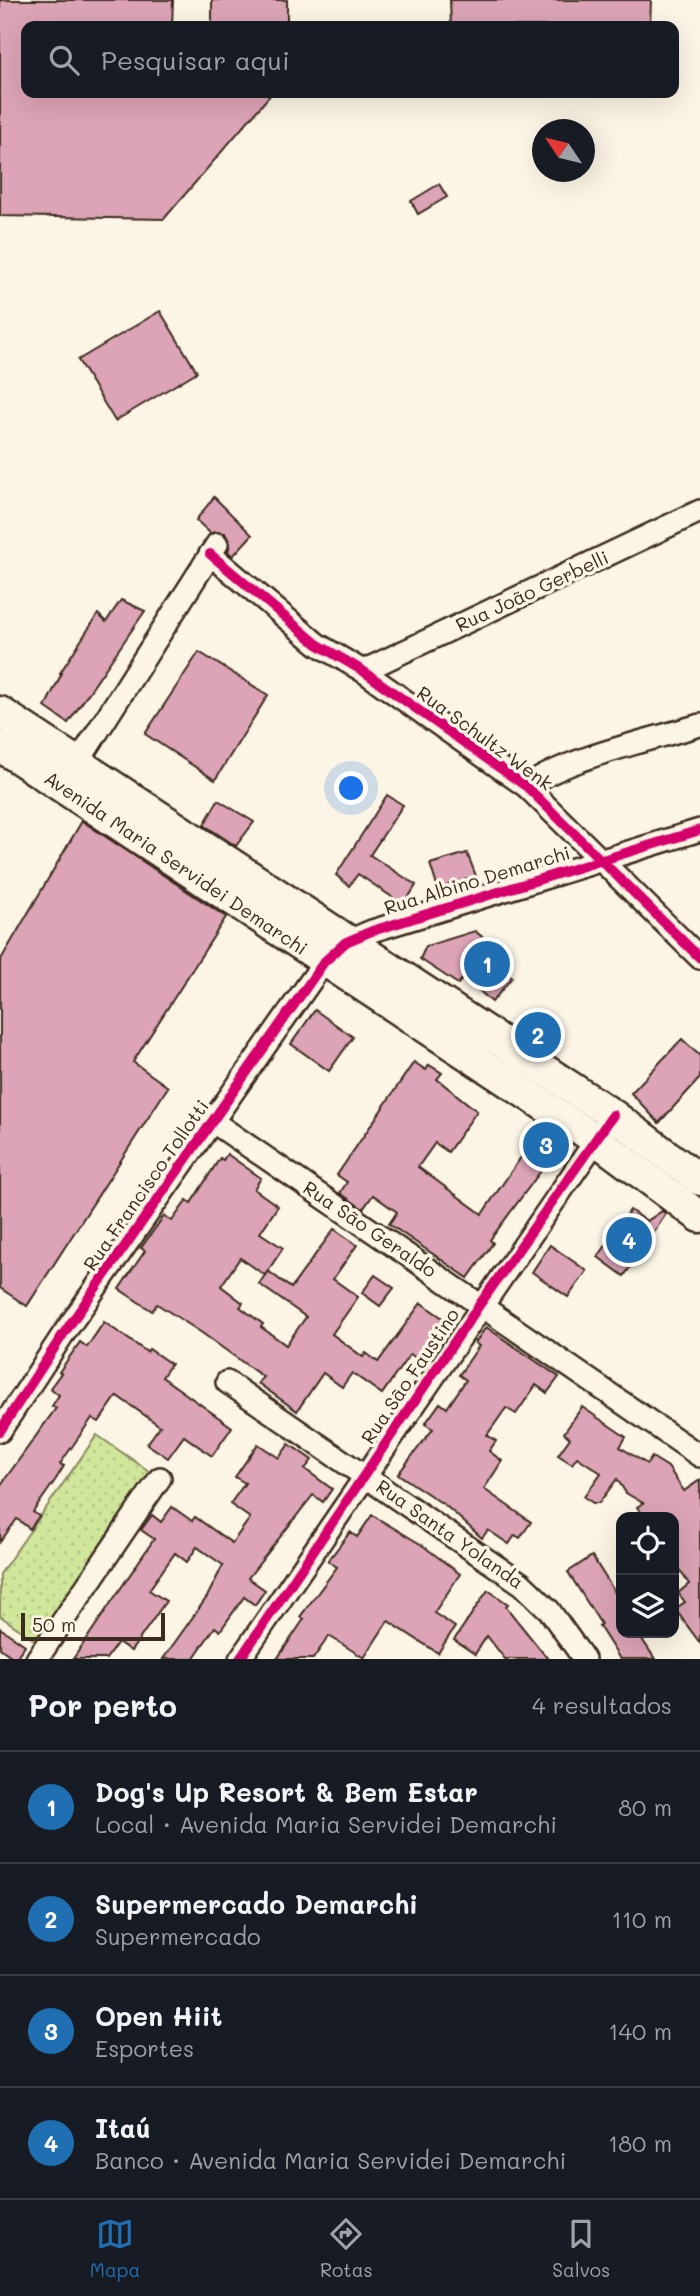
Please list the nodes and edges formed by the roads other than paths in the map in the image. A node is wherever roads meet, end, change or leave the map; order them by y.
1 (700, 510) edge
2 (363, 671) junction
3 (700, 725) edge
4 (5, 741) edge
5 (77, 764) junction
6 (527, 787) junction
7 (700, 830) edge
8 (600, 860) junction
9 (335, 952) junction
10 (700, 958) edge
11 (613, 1115) junction
12 (212, 1121) junction
13 (596, 1139) junction
14 (700, 1180) edge
15 (700, 1217) edge
16 (480, 1304) junction
17 (227, 1382) dead end
18 (0, 1431) edge
19 (700, 1457) edge
20 (365, 1474) junction
21 (160, 1478) dead end
22 (37, 1659) edge
23 (240, 1659) edge
24 (584, 1659) edge

1 - 2 street, Rua João Gerbelli
2 - 5 street, Rua Schultz Wenk
2 - 6 street, Rua Schultz Wenk
3 - 6 street
4 - 5 main road, Avenida Maria Servidei Demarchi
4 - 9 main road, Avenida Maria Servidei Demarchi
5 - 9 main road, Avenida Maria Servidei Demarchi
6 - 8 street, Rua Schultz Wenk
7 - 8 street, Rua Albino Demarchi
8 - 9 street, Rua Albino Demarchi
8 - 10 street, Rua Schultz Wenk
9 - 11 main road, Avenida Maria Servidei Demarchi
9 - 12 street, Rua Francisco Tollotti
9 - 13 main road, Avenida Maria Servidei Demarchi
11 - 13 street, Rua São Faustino
11 - 14 main road, Avenida Maria Servidei Demarchi
12 - 16 street, Rua São Geraldo
12 - 18 street, Rua Francisco Tollotti
13 - 15 main road, Avenida Maria Servidei Demarchi
13 - 16 street, Rua São Faustino
16 - 19 street, Rua São Geraldo
16 - 20 street, Rua São Faustino
17 - 20 street, Rua Santa Yolanda
20 - 23 street, Rua São Faustino
20 - 24 street, Rua Santa Yolanda
21 - 22 street

